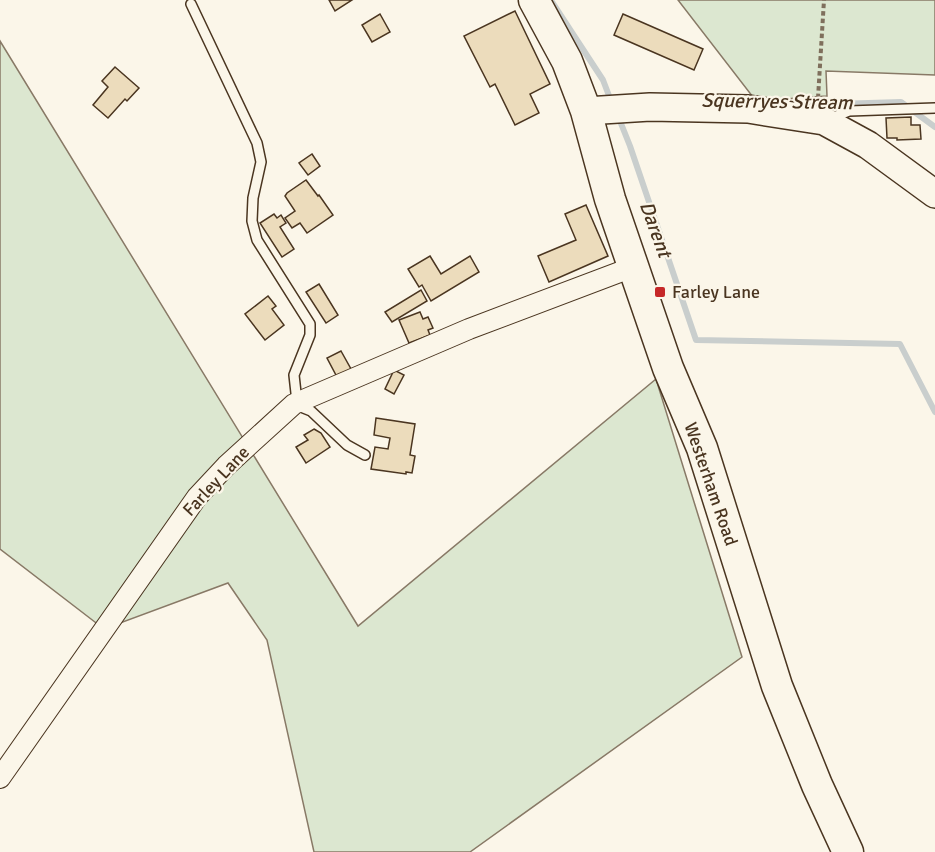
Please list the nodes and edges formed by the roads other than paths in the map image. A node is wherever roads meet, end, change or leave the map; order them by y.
1 (534, 0) edge
2 (190, 4) dead end
3 (935, 108) edge
4 (593, 111) junction
5 (821, 120) junction
6 (935, 194) edge
7 (633, 267) junction
8 (295, 403) junction
9 (365, 455) dead end
10 (0, 778) edge
11 (848, 852) edge

1 - 4 main road, Westerham Road
2 - 8 lane
3 - 5 lane
4 - 5 street
4 - 7 main road, Westerham Road
5 - 6 street
7 - 8 street, Farley Lane
7 - 11 main road, Westerham Road
8 - 9 lane
8 - 10 street, Farley Lane

